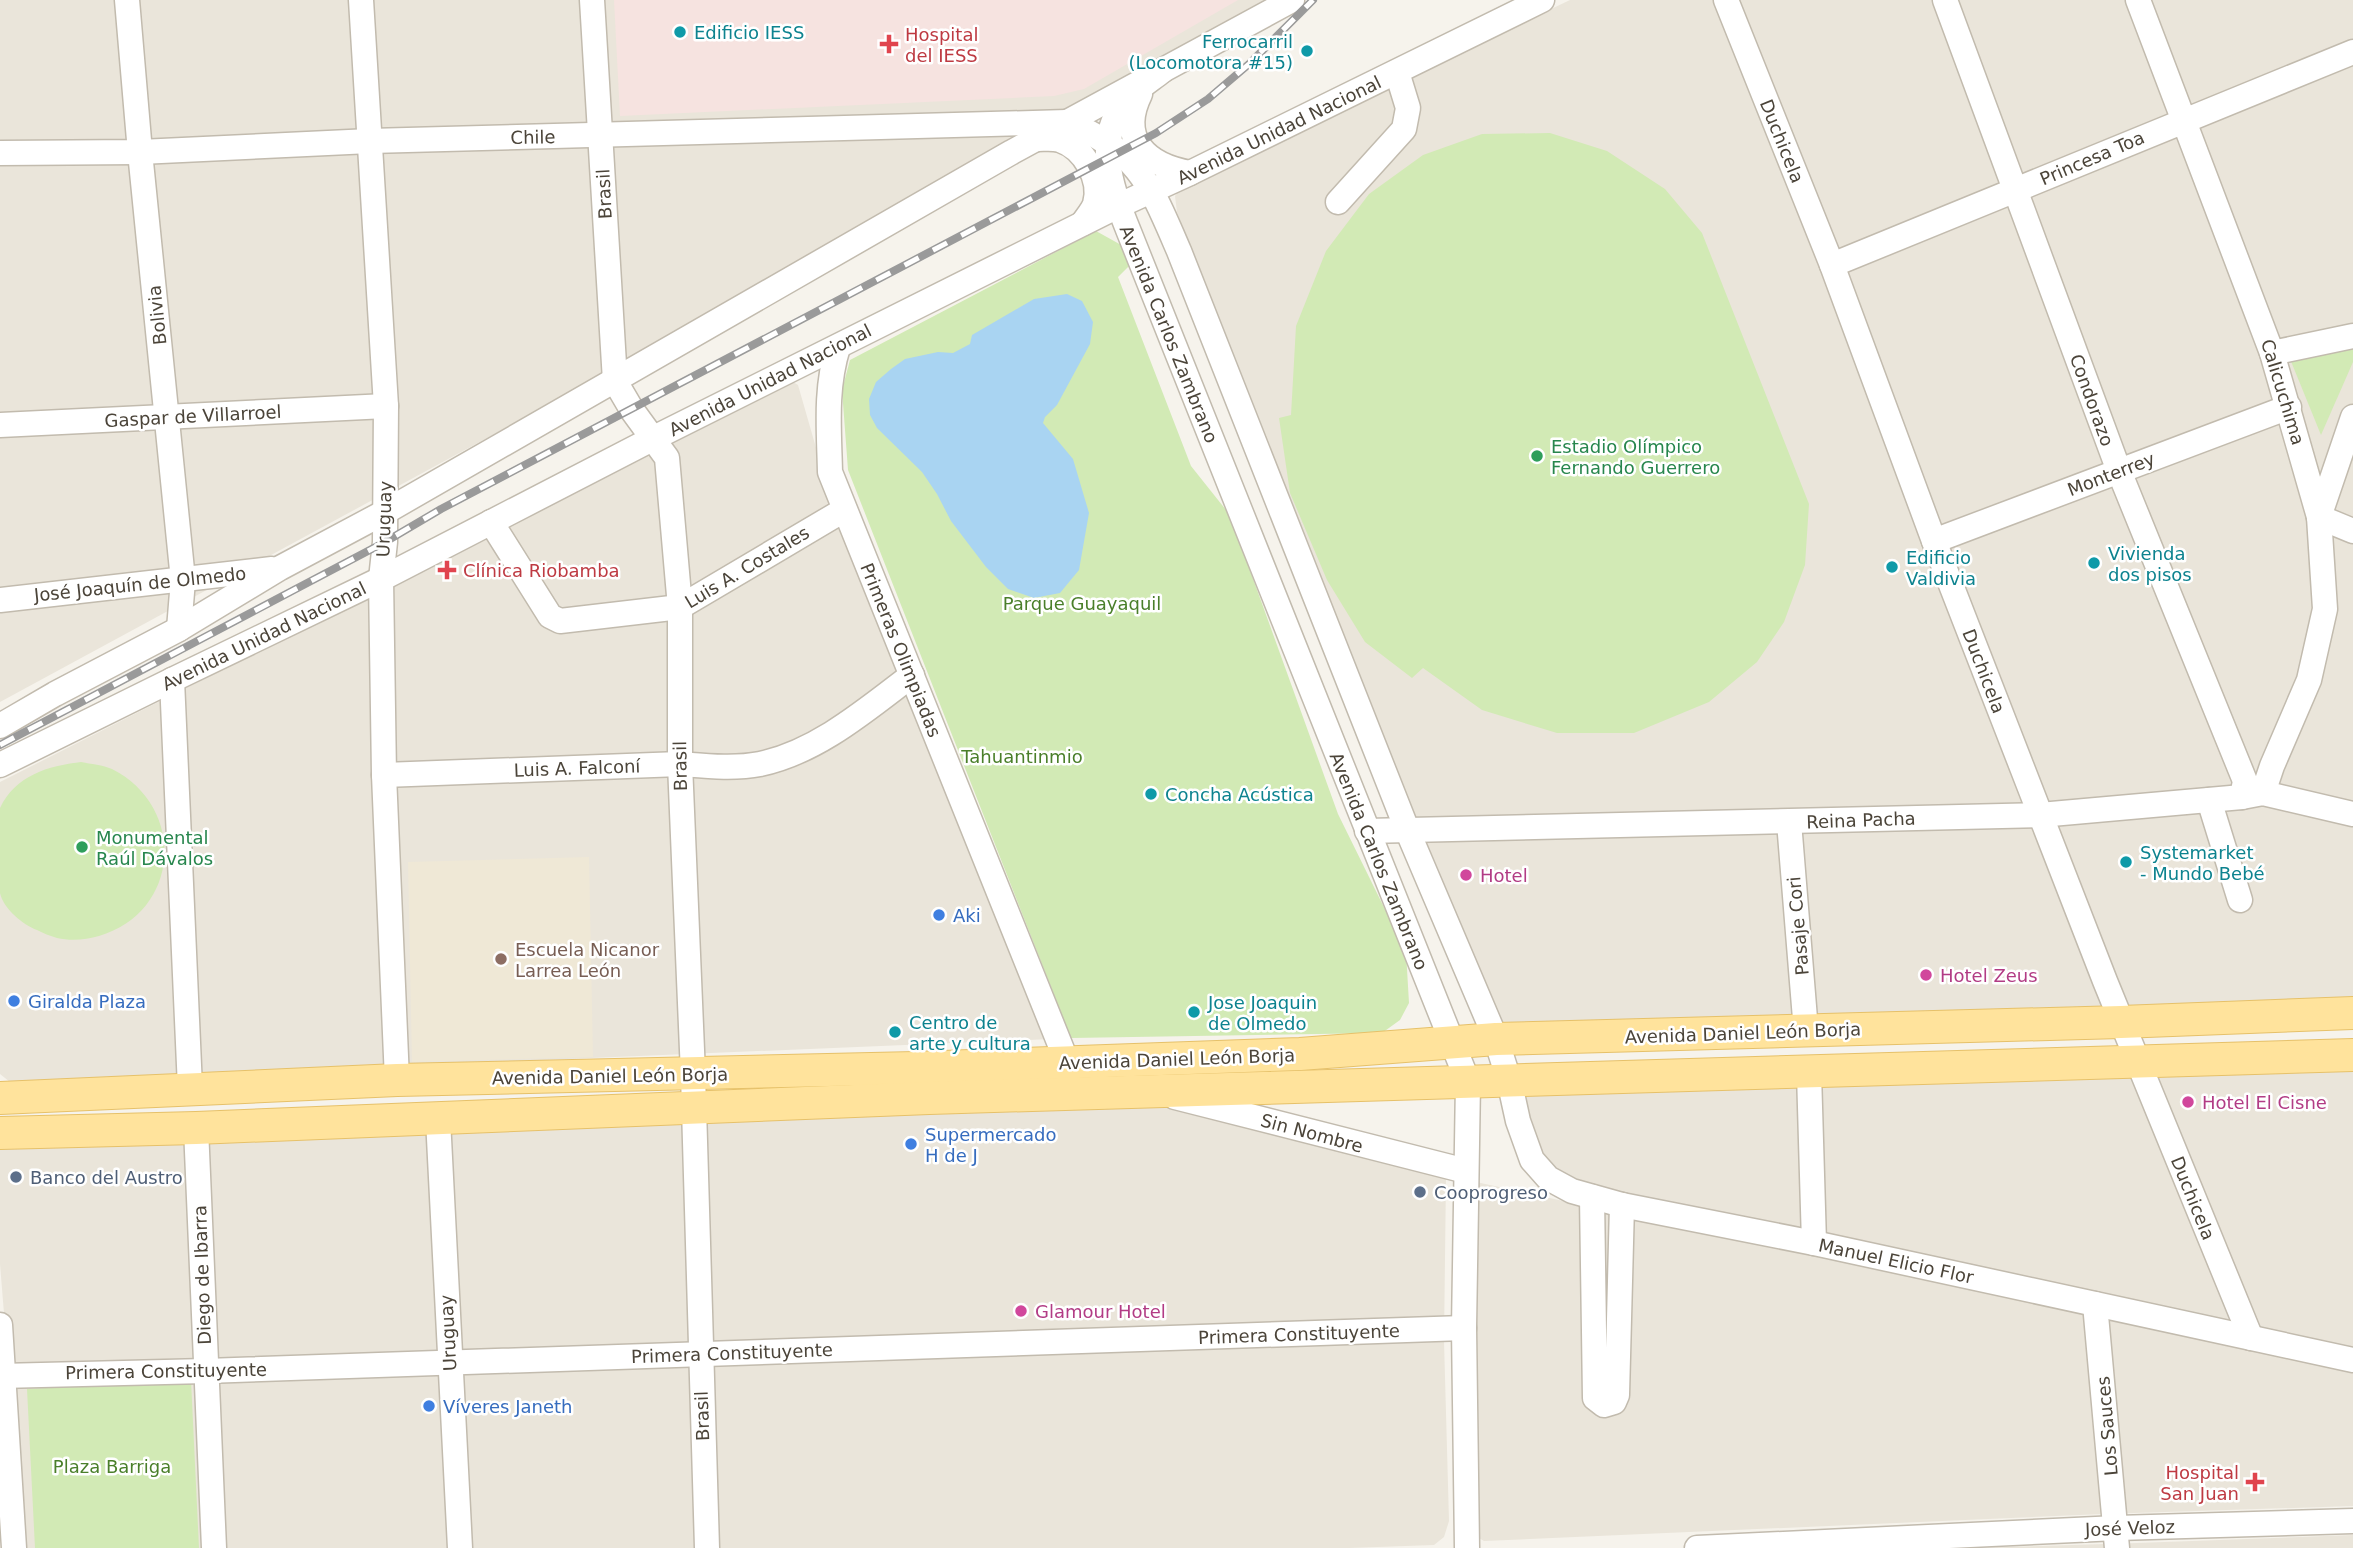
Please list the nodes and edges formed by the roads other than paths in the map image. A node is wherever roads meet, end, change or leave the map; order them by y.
1 (127, 0) edge
2 (361, 0) edge
3 (592, 0) edge
4 (1542, 0) edge
5 (1726, 0) edge
6 (1945, 0) edge
7 (2138, 0) edge
8 (1282, 2) edge
9 (2353, 52) edge
10 (1162, 71) junction
11 (1397, 72) junction
12 (2183, 120) junction
13 (1067, 122) junction
14 (600, 135) junction
15 (1038, 139) junction
16 (370, 141) junction
17 (1108, 142) junction
18 (140, 152) junction
19 (0, 153) edge
20 (1190, 173) junction
21 (1153, 191) junction
22 (2015, 191) junction
23 (1338, 202) dead end
24 (1118, 206) junction
25 (1083, 223) junction
26 (1832, 265) junction
27 (2353, 336) edge
28 (838, 346) junction
29 (2272, 353) junction
30 (615, 381) junction
31 (386, 406) junction
32 (2289, 407) junction
33 (168, 417) junction
34 (2353, 417) edge
35 (0, 425) edge
36 (654, 438) junction
37 (2119, 471) junction
38 (844, 510) junction
39 (385, 512) junction
40 (2319, 517) junction
41 (491, 522) junction
42 (2353, 531) edge
43 (1934, 541) junction
44 (280, 568) junction
45 (381, 579) junction
46 (183, 580) junction
47 (0, 600) edge
48 (680, 607) junction
49 (179, 629) junction
50 (912, 675) junction
51 (172, 680) junction
52 (0, 726) edge
53 (680, 764) junction
54 (0, 765) edge
55 (384, 775) junction
56 (2252, 795) junction
57 (2209, 800) junction
58 (2353, 814) edge
59 (2040, 815) junction
60 (1790, 822) junction
61 (1367, 831) junction
62 (1408, 832) junction
63 (2240, 900) dead end
64 (2353, 1013) edge
65 (2121, 1022) junction
66 (1806, 1031) junction
67 (1496, 1040) junction
68 (1453, 1043) junction
69 (2353, 1055) edge
70 (1067, 1062) junction
71 (2137, 1062) junction
72 (1809, 1073) junction
73 (693, 1074) junction
74 (397, 1080) junction
75 (1509, 1080) junction
76 (1468, 1082) junction
77 (190, 1088) junction
78 (1158, 1093) junction
79 (0, 1098) edge
80 (694, 1108) junction
81 (438, 1119) junction
82 (196, 1128) junction
83 (0, 1133) edge
84 (1466, 1171) junction
85 (1592, 1197) junction
86 (1622, 1205) junction
87 (1814, 1242) junction
88 (2095, 1304) junction
89 (0, 1325) edge
90 (1464, 1328) junction
91 (2250, 1338) junction
92 (700, 1354) junction
93 (2353, 1360) edge
94 (450, 1363) junction
95 (206, 1371) junction
96 (2, 1375) edge
97 (2353, 1521) edge
98 (2117, 1538) edge
99 (1913, 1544) edge
100 (15, 1548) edge
101 (214, 1548) edge
102 (460, 1548) edge
103 (707, 1548) edge
104 (1467, 1548) edge
105 (1697, 1548) edge

1 - 18 street, Bolivia
2 - 16 street, Uruguay
3 - 14 street, Brasil
4 - 11 street, Avenida Unidad Nacional
5 - 26 street, Duchicela
6 - 22 street, Condorazo
7 - 12 street, Calicuchima
8 - 10 street
9 - 12 street, Princesa Toa
10 - 13 street
10 - 17 street
10 - 20 street
11 - 20 street, Avenida Unidad Nacional
11 - 23 street
12 - 22 street, Princesa Toa
12 - 29 street, Calicuchima
13 - 14 street, Chile
13 - 15 street
13 - 17 street
14 - 16 street, Chile
14 - 30 street, Brasil
15 - 25 street
15 - 30 street
16 - 18 street, Chile
16 - 31 street, Uruguay
17 - 21 street
17 - 24 street, Avenida Carlos Zambrano
18 - 19 street, Chile
18 - 33 street, Bolivia
20 - 21 street, Avenida Unidad Nacional
21 - 24 street, Avenida Unidad Nacional
21 - 62 street
22 - 26 street, Princesa Toa
22 - 37 street, Condorazo
24 - 25 street, Avenida Unidad Nacional
24 - 61 street, Avenida Carlos Zambrano
25 - 28 street, Avenida Unidad Nacional
26 - 43 street, Duchicela
27 - 29 street
28 - 36 street, Avenida Unidad Nacional
28 - 38 street, Primeras Olimpiadas
29 - 32 street, Calicuchima
30 - 36 street, Brasil
30 - 39 street
31 - 33 street, Gaspar de Villarroel
31 - 39 street, Uruguay
32 - 37 street, Monterrey
32 - 40 street, Calicuchima
33 - 35 street, Gaspar de Villarroel
33 - 46 street, Bolivia
34 - 40 street
36 - 41 street, Avenida Unidad Nacional
36 - 48 street, Brasil
37 - 43 street, Monterrey
37 - 56 street, Condorazo
38 - 48 street, Luis A. Costales
38 - 50 street, Primeras Olimpiadas
39 - 44 street
39 - 45 street, Uruguay
40 - 42 street
40 - 56 street, Calicuchima
41 - 45 street, Avenida Unidad Nacional
41 - 48 street, Luis A. Costales
43 - 59 street, Duchicela
44 - 46 street, José Joaquín de Olmedo
44 - 49 street
45 - 51 street, Avenida Unidad Nacional
45 - 55 street, Uruguay
46 - 47 street, José Joaquín de Olmedo
46 - 49 street, Bolivia
48 - 53 street, Brasil
49 - 52 street
50 - 53 street, Luis A. Falconí
50 - 70 street, Primeras Olimpiadas
51 - 54 street, Avenida Unidad Nacional
51 - 77 street
53 - 55 street, Luis A. Falconí
53 - 73 street, Brasil
55 - 74 street, Uruguay
56 - 57 street, Reina Pacha
56 - 58 street, Reina Pacha
57 - 59 street, Reina Pacha
57 - 63 street
59 - 60 street, Reina Pacha
59 - 65 street, Duchicela
60 - 62 street, Reina Pacha
60 - 66 street, Pasaje Cori
61 - 62 street, Reina Pacha
61 - 68 street, Avenida Carlos Zambrano
62 - 67 street
64 - 65 main road, Avenida Daniel León Borja
65 - 66 main road, Avenida Daniel León Borja
65 - 71 street, Duchicela
66 - 67 main road, Avenida Daniel León Borja
67 - 68 main road, Avenida Daniel León Borja
67 - 75 street
68 - 70 main road, Avenida Daniel León Borja
68 - 76 street, Avenida Carlos Zambrano
69 - 71 main road, Avenida Daniel León Borja
70 - 73 main road, Avenida Daniel León Borja
71 - 72 main road, Avenida Daniel León Borja
71 - 91 street, Duchicela
72 - 75 main road, Avenida Daniel León Borja
72 - 87 street
73 - 74 main road, Avenida Daniel León Borja
73 - 80 street, Brasil
74 - 77 main road, Avenida Daniel León Borja
75 - 76 main road, Avenida Daniel León Borja
75 - 85 street, Manuel Elicio Flor
76 - 78 main road, Avenida Daniel León Borja
76 - 84 street, Avenida Carlos Zambrano
77 - 79 main road, Avenida Daniel León Borja
78 - 80 main road, Avenida Daniel León Borja
78 - 84 street, Sin Nombre
80 - 81 main road, Avenida Daniel León Borja
80 - 92 street, Brasil
81 - 82 main road, Avenida Daniel León Borja
81 - 94 street, Uruguay
82 - 83 main road, Avenida Daniel León Borja
82 - 95 street, Diego de Ibarra
84 - 90 street, Avenida Carlos Zambrano
85 - 86 street, Manuel Elicio Flor
85 - 86 street
86 - 87 street, Manuel Elicio Flor
87 - 88 street, Manuel Elicio Flor
88 - 91 street, Manuel Elicio Flor
88 - 98 street, Los Sauces
89 - 96 street
90 - 92 street, Primera Constituyente
90 - 104 street, Avenida Carlos Zambrano
91 - 93 street, Manuel Elicio Flor
92 - 94 street, Primera Constituyente
92 - 103 street, Brasil
94 - 95 street, Primera Constituyente
94 - 102 street, Uruguay
95 - 96 street, Primera Constituyente
95 - 101 street, Diego de Ibarra
96 - 100 street
97 - 98 street, José Veloz
98 - 99 street, José Veloz
99 - 105 street, José Veloz

